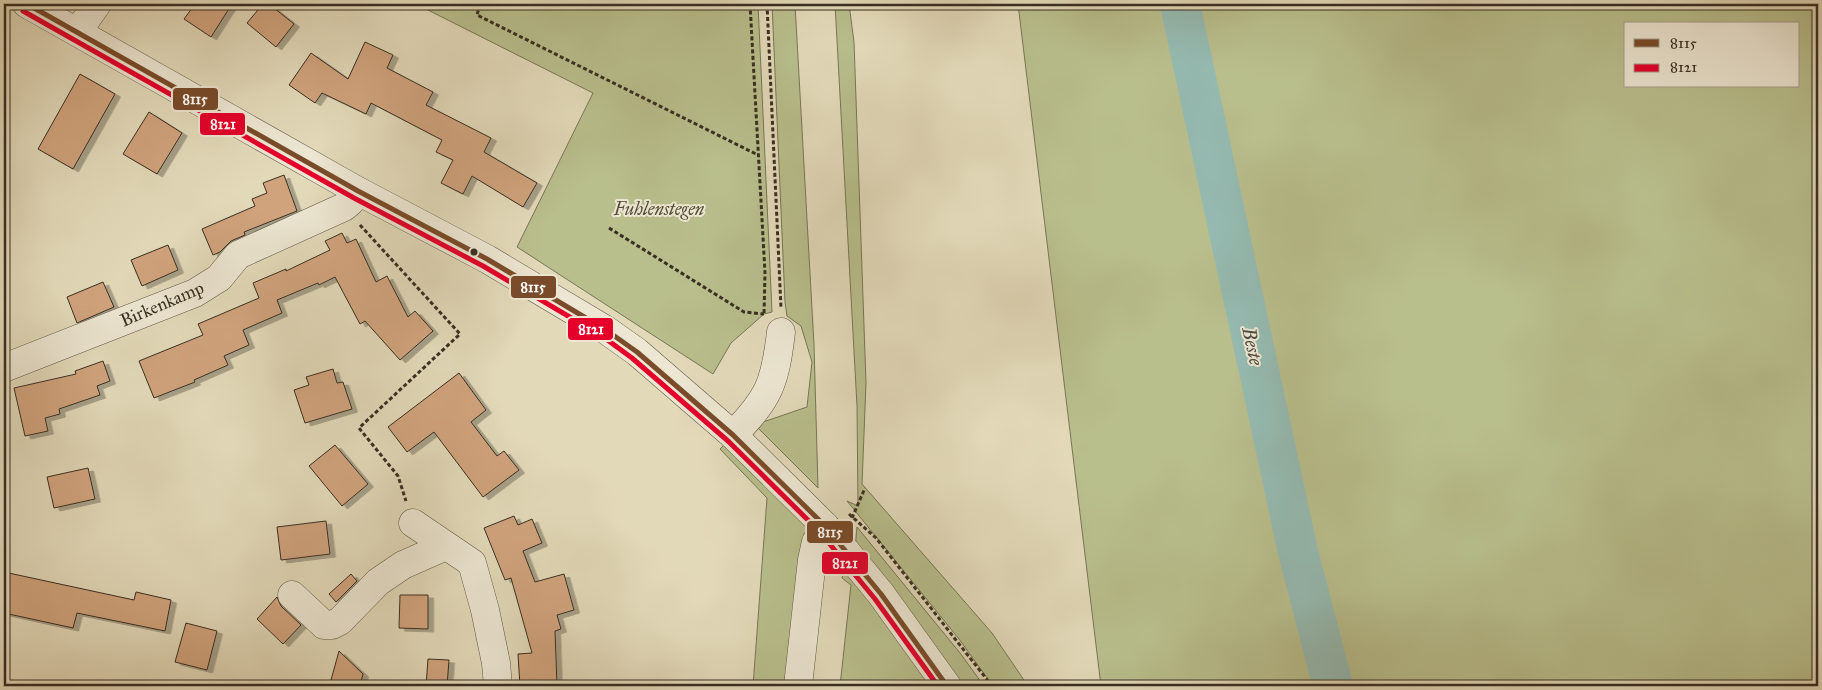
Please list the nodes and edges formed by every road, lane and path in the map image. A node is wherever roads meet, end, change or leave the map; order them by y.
1 (27, 4) edge
2 (97, 4) edge
3 (480, 4) edge
4 (750, 4) edge
5 (767, 4) edge
6 (78, 31) junction
7 (758, 155) junction
8 (351, 199) junction
9 (609, 228) dead end
10 (781, 322) joint
11 (4, 368) edge
12 (732, 436) junction
13 (834, 519) junction
14 (413, 523) joint
15 (446, 546) junction
16 (292, 595) dead end
17 (498, 686) edge
18 (798, 686) edge
19 (948, 686) edge
20 (992, 686) edge

1 - 6 street
2 - 6 street
3 - 7 path
4 - 7 path
5 - 10 path
6 - 8 street
7 - 9 path
8 - 11 street, Birkenkamp
8 - 12 street
8 - 14 path
10 - 12 street
12 - 13 street
13 - 18 street
13 - 19 street
13 - 20 path
14 - 15 street
15 - 16 street
15 - 17 street

